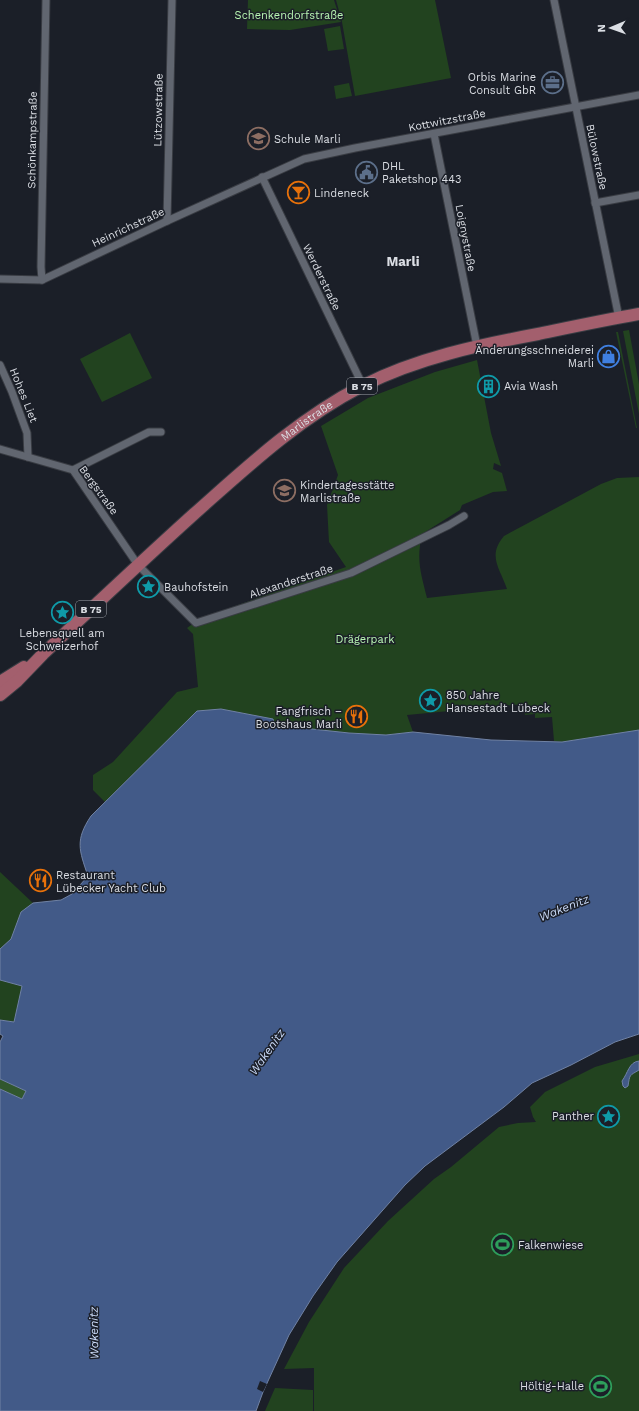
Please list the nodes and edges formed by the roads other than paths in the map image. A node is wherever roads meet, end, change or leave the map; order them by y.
1 (46, 0) edge
2 (172, 0) edge
3 (554, 0) edge
4 (639, 95) edge
5 (575, 107) junction
6 (434, 134) junction
7 (262, 177) junction
8 (639, 195) edge
9 (595, 203) junction
10 (167, 221) junction
11 (0, 279) edge
12 (42, 280) junction
13 (639, 314) edge
14 (619, 318) junction
15 (477, 346) junction
16 (0, 365) edge
17 (363, 386) junction
18 (161, 432) dead end
19 (0, 449) edge
20 (28, 457) junction
21 (73, 470) junction
22 (464, 516) dead end
23 (138, 565) junction
24 (43, 654) junction
25 (0, 682) edge
26 (0, 695) edge

1 - 12 street, Schönkampstraße
2 - 10 street, Lützowstraße
3 - 5 street, Bülowstraße
4 - 5 street, Kottwitzstraße
5 - 6 street, Kottwitzstraße
5 - 9 street, Bülowstraße
6 - 7 street, Kottwitzstraße
6 - 15 street, Loignystraße
7 - 10 street, Heinrichstraße
7 - 17 street, Werderstraße
8 - 9 street
9 - 14 street, Bülowstraße
10 - 12 street, Heinrichstraße
11 - 12 street, Heinrichstraße
13 - 14 main road, Marlistraße / B 75
14 - 15 main road, Marlistraße / B 75
15 - 17 main road, Marlistraße / B 75
16 - 20 street, Hohes Liet
17 - 23 main road, Marlistraße / B 75
18 - 21 street
19 - 20 street, Bergstraße
20 - 21 street, Bergstraße
21 - 23 street, Bergstraße
22 - 23 street, Alexanderstraße
23 - 24 main road, Marlistraße / B 75
24 - 25 main road, Marlistraße / B 75
24 - 26 main road, Marlistraße / B 75

